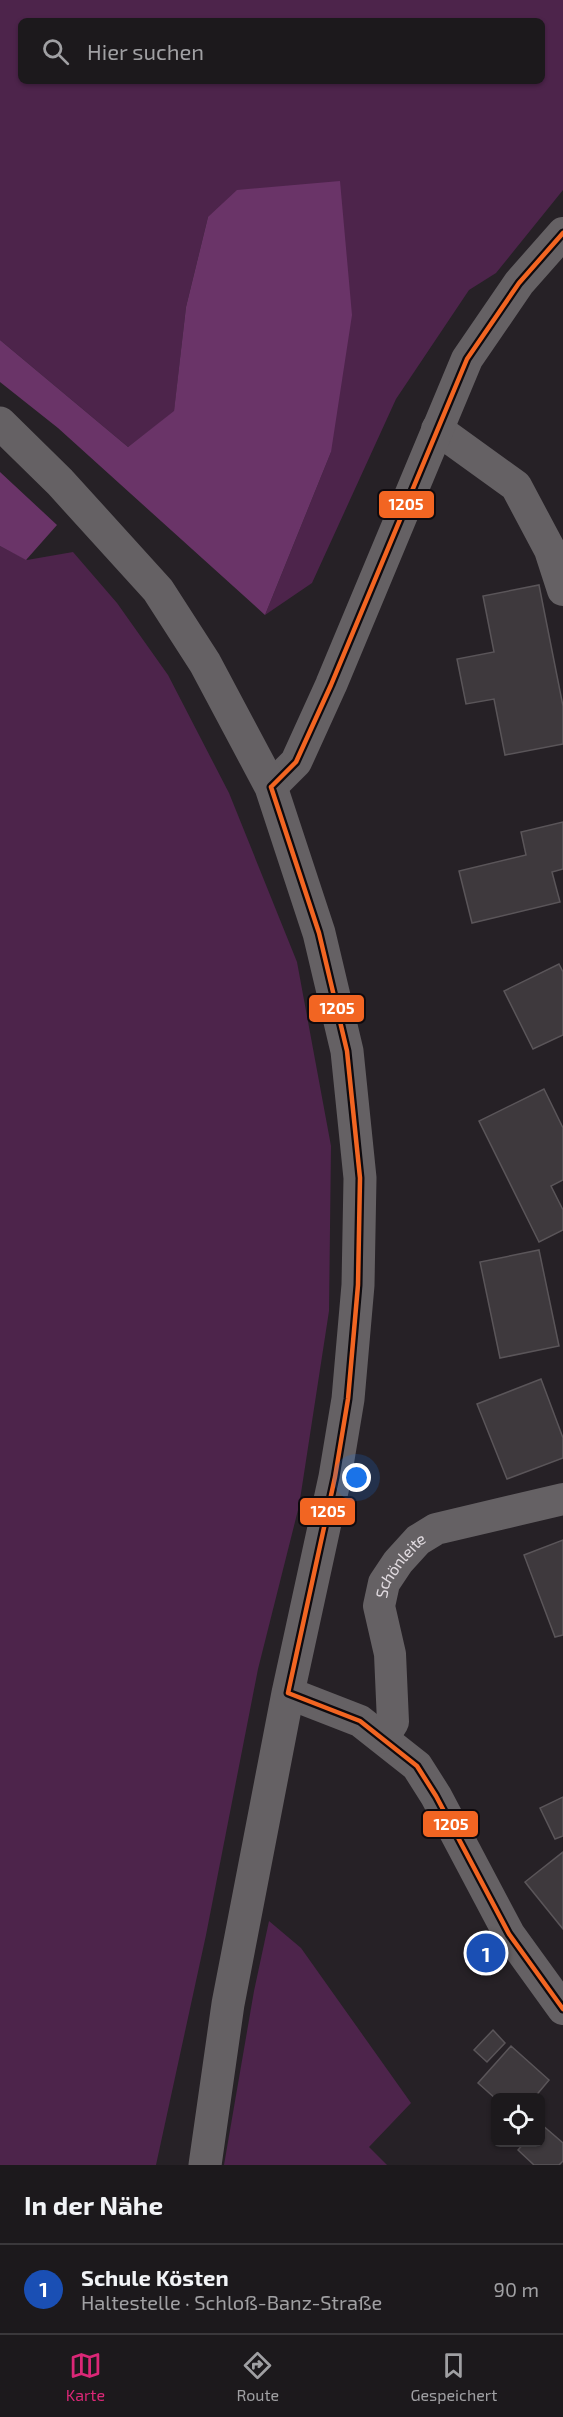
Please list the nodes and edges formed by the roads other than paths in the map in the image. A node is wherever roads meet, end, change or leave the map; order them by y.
1 (563, 233) edge
2 (0, 423) edge
3 (437, 429) junction
4 (563, 590) edge
5 (271, 787) junction
6 (563, 1499) edge
7 (288, 1693) junction
8 (371, 1729) junction
9 (563, 2009) edge
10 (205, 2165) edge

1 - 3 street
2 - 5 street
3 - 4 street
3 - 5 street
5 - 7 street
6 - 8 street, Schönleite
7 - 8 street
7 - 10 street
8 - 9 street

